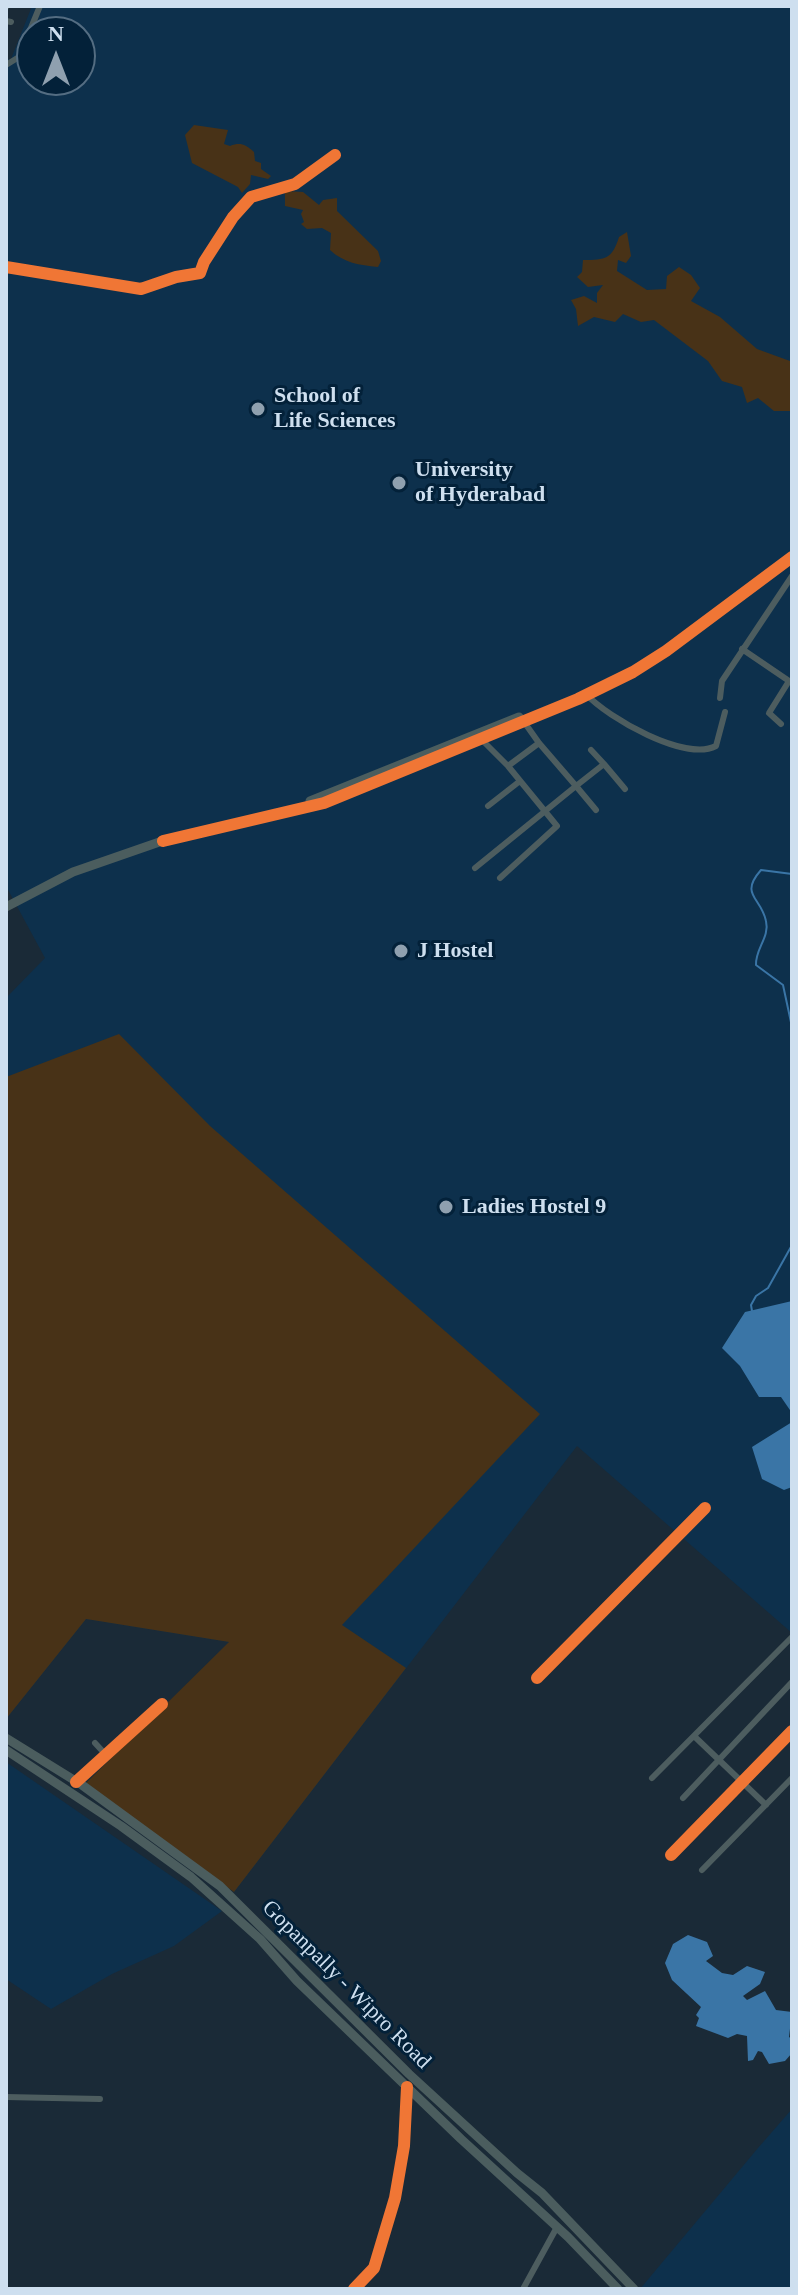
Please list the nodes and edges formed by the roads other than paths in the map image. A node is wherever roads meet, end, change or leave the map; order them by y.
1 (40, 6) edge
2 (6, 65) edge
3 (335, 155) dead end
4 (6, 267) edge
5 (792, 557) edge
6 (792, 576) edge
7 (742, 649) junction
8 (790, 682) edge
9 (586, 694) junction
10 (720, 698) dead end
11 (725, 712) dead end
12 (522, 719) junction
13 (781, 724) dead end
14 (482, 740) junction
15 (539, 743) junction
16 (591, 750) dead end
17 (604, 764) junction
18 (508, 766) junction
19 (520, 781) junction
20 (576, 786) junction
21 (625, 789) dead end
22 (488, 806) dead end
23 (596, 810) dead end
24 (546, 811) junction
25 (163, 841) junction
26 (475, 868) dead end
27 (500, 878) dead end
28 (6, 907) edge
29 (705, 1508) dead end
30 (792, 1637) edge
31 (537, 1678) dead end
32 (792, 1682) edge
33 (162, 1704) dead end
34 (792, 1731) edge
35 (694, 1736) junction
36 (6, 1738) edge
37 (95, 1743) dead end
38 (6, 1750) edge
39 (106, 1755) junction
40 (719, 1760) junction
41 (652, 1778) dead end
42 (792, 1778) edge
43 (76, 1782) junction
44 (742, 1782) junction
45 (683, 1798) dead end
46 (766, 1805) junction
47 (671, 1855) dead end
48 (702, 1870) dead end
49 (207, 1878) junction
50 (199, 1886) junction
51 (407, 2087) junction
52 (6, 2097) edge
53 (100, 2099) dead end
54 (557, 2227) junction
55 (574, 2227) junction
56 (568, 2237) junction
57 (354, 2289) edge
58 (523, 2289) edge
59 (618, 2289) edge
60 (634, 2289) edge

1 - 2 street
3 - 4 street
5 - 9 main road
6 - 7 street
7 - 8 street
7 - 10 street
8 - 13 street
9 - 11 street
9 - 12 main road
12 - 14 main road
12 - 15 street
12 - 25 main road
14 - 18 street
14 - 25 main road
15 - 18 street
15 - 20 street
16 - 17 street
17 - 20 street
17 - 21 street
18 - 19 street
19 - 22 street
19 - 24 street
20 - 23 street
20 - 24 street
24 - 26 street
24 - 27 street
25 - 28 main road
29 - 31 street
30 - 35 street
32 - 40 street
33 - 39 street
34 - 44 street
35 - 40 street
35 - 41 street
36 - 43 main road, Gopanpally - Wipro Road
37 - 39 street
38 - 50 main road, Gopanpally - Wipro Road
39 - 43 street
40 - 44 street
40 - 45 street
42 - 46 street
43 - 49 main road, Gopanpally - Wipro Road
44 - 46 street
44 - 47 street
46 - 48 street
49 - 50 main road
49 - 55 main road, Gopanpally - Wipro Road
50 - 51 main road, Gopanpally - Wipro Road
51 - 54 main road, Gopanpally - Wipro Road
51 - 57 street
52 - 53 street
54 - 56 main road, Gopanpally - Wipro Road
54 - 58 street
55 - 56 main road
55 - 60 main road, Gopanpally - Wipro Road
56 - 59 main road, Gopanpally - Wipro Road

